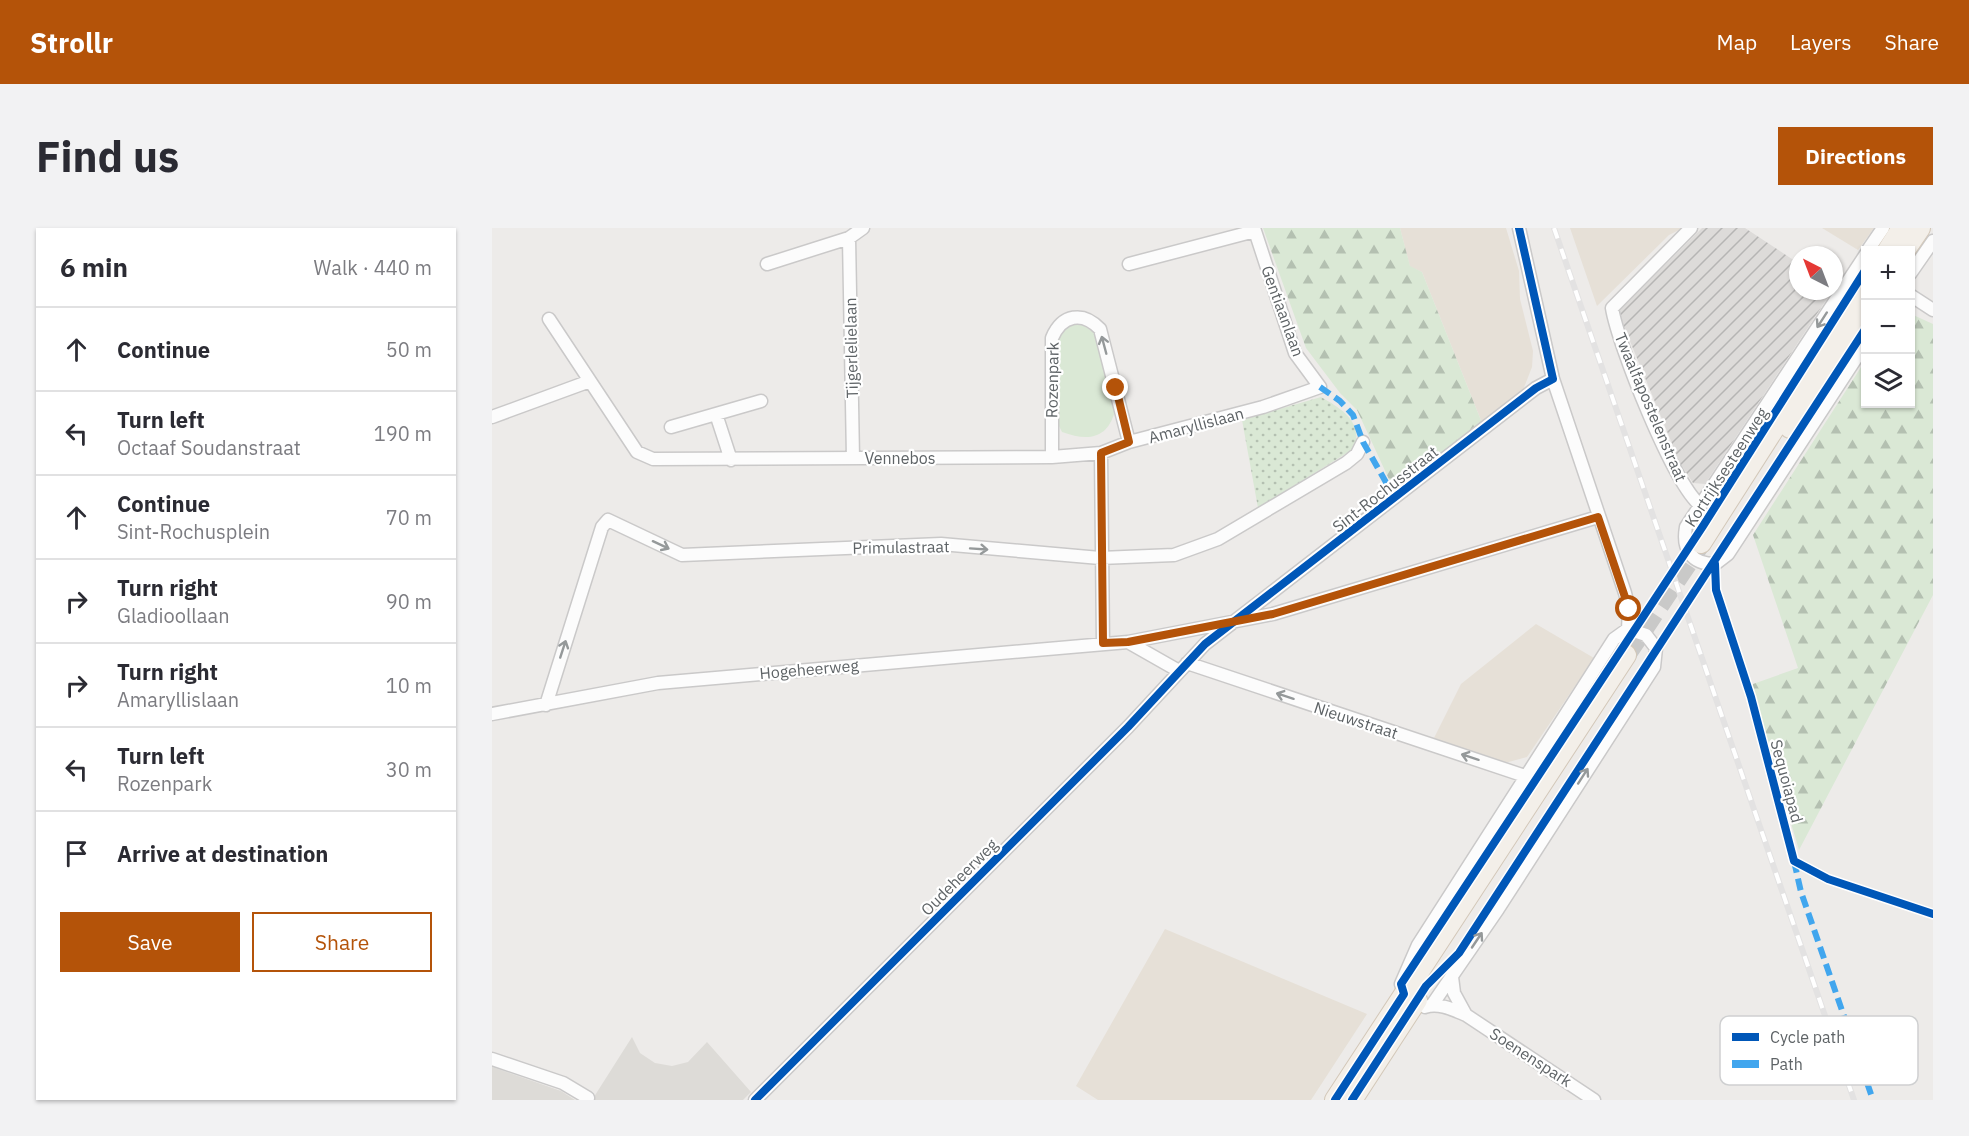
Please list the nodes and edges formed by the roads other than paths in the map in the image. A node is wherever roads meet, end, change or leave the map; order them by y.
1 (862, 228) edge
2 (1519, 228) edge
3 (1691, 228) edge
4 (1883, 228) edge
5 (1902, 228) edge
6 (1920, 228) edge
7 (1255, 230) edge
8 (849, 238) junction
9 (1933, 241) edge
10 (1871, 246) edge
11 (1891, 246) edge
12 (1908, 246) edge
13 (1915, 247) edge
14 (1861, 261) edge
15 (767, 264) dead end
16 (1129, 264) dead end
17 (1915, 268) edge
18 (1861, 293) edge
19 (1915, 298) edge
20 (1933, 310) edge
21 (549, 319) dead end
22 (1861, 319) edge
23 (1861, 351) edge
24 (1553, 380) junction
25 (590, 381) junction
26 (1320, 387) joint
27 (760, 401) dead end
28 (716, 414) junction
29 (492, 417) edge
30 (671, 426) dead end
31 (1129, 442) junction
32 (1363, 442) dead end
33 (1101, 453) junction
34 (1070, 455) joint
35 (1052, 457) junction
36 (853, 458) junction
37 (731, 460) junction
38 (1700, 505) junction
39 (1598, 517) junction
40 (1100, 558) junction
41 (1235, 621) junction
42 (1628, 629) junction
43 (1128, 642) junction
44 (1103, 643) junction
45 (1183, 667) junction
46 (546, 705) junction
47 (492, 714) edge
48 (1525, 776) junction
49 (1452, 977) junction
50 (1403, 989) junction
51 (1432, 1005) junction
52 (1467, 1015) junction
53 (1401, 1025) junction
54 (492, 1059) edge
55 (588, 1098) dead end
56 (755, 1100) edge
57 (1335, 1100) edge
58 (1352, 1100) edge
59 (1594, 1100) edge

1 - 8 street
2 - 24 street
3 - 38 street, Twaalfapostelenstraat
4 - 10 street, Kortrijksesteenweg
5 - 11 main road
6 - 12 main road
6 - 13 street
7 - 16 street, Gentiaanlaan
7 - 26 street, Gentiaanlaan
8 - 15 street
8 - 36 street, Tijgerlelielaan
9 - 17 street
14 -> 38 street, Kortrijksesteenweg
18 - 22 main road, Kortrijksesteenweg
19 - 20 street
21 - 25 street, Vennebos
23 - 38 street, Kortrijksesteenweg
24 - 39 street
24 - 41 street, Sint-Rochusstraat
25 - 29 street
25 - 37 street, Vennebos
26 - 31 street, Amaryllislaan
27 - 28 street
28 - 30 street
28 - 37 street
31 - 33 street, Amaryllislaan
31 -> 35 street, Rozenpark
32 - 40 street, Primulastraat
33 - 34 street, Amaryllislaan
33 - 40 street
34 - 35 street, Vennebos
35 - 36 street, Vennebos
36 - 37 street, Vennebos
39 - 41 street, Hogeheerweg
39 - 42 street
40 - 44 street
46 -> 40 street, Primulastraat
41 - 43 street, Hogeheerweg
41 - 45 street, Sint-Rochusstraat
42 - 48 street
49 -> 42 street
43 - 44 street, Hogeheerweg
43 - 45 street, Nieuwstraat
44 - 46 street, Hogeheerweg
48 -> 45 street, Nieuwstraat
45 - 56 street, Oudeheerweg
46 - 47 street, Hogeheerweg
48 - 50 street
49 - 51 street
49 - 52 street, Soenenspark
50 - 53 main road
50 - 57 main road
51 - 52 street, Soenenspark
51 - 53 street
52 - 59 street, Soenenspark
53 - 58 main road
54 - 55 street

